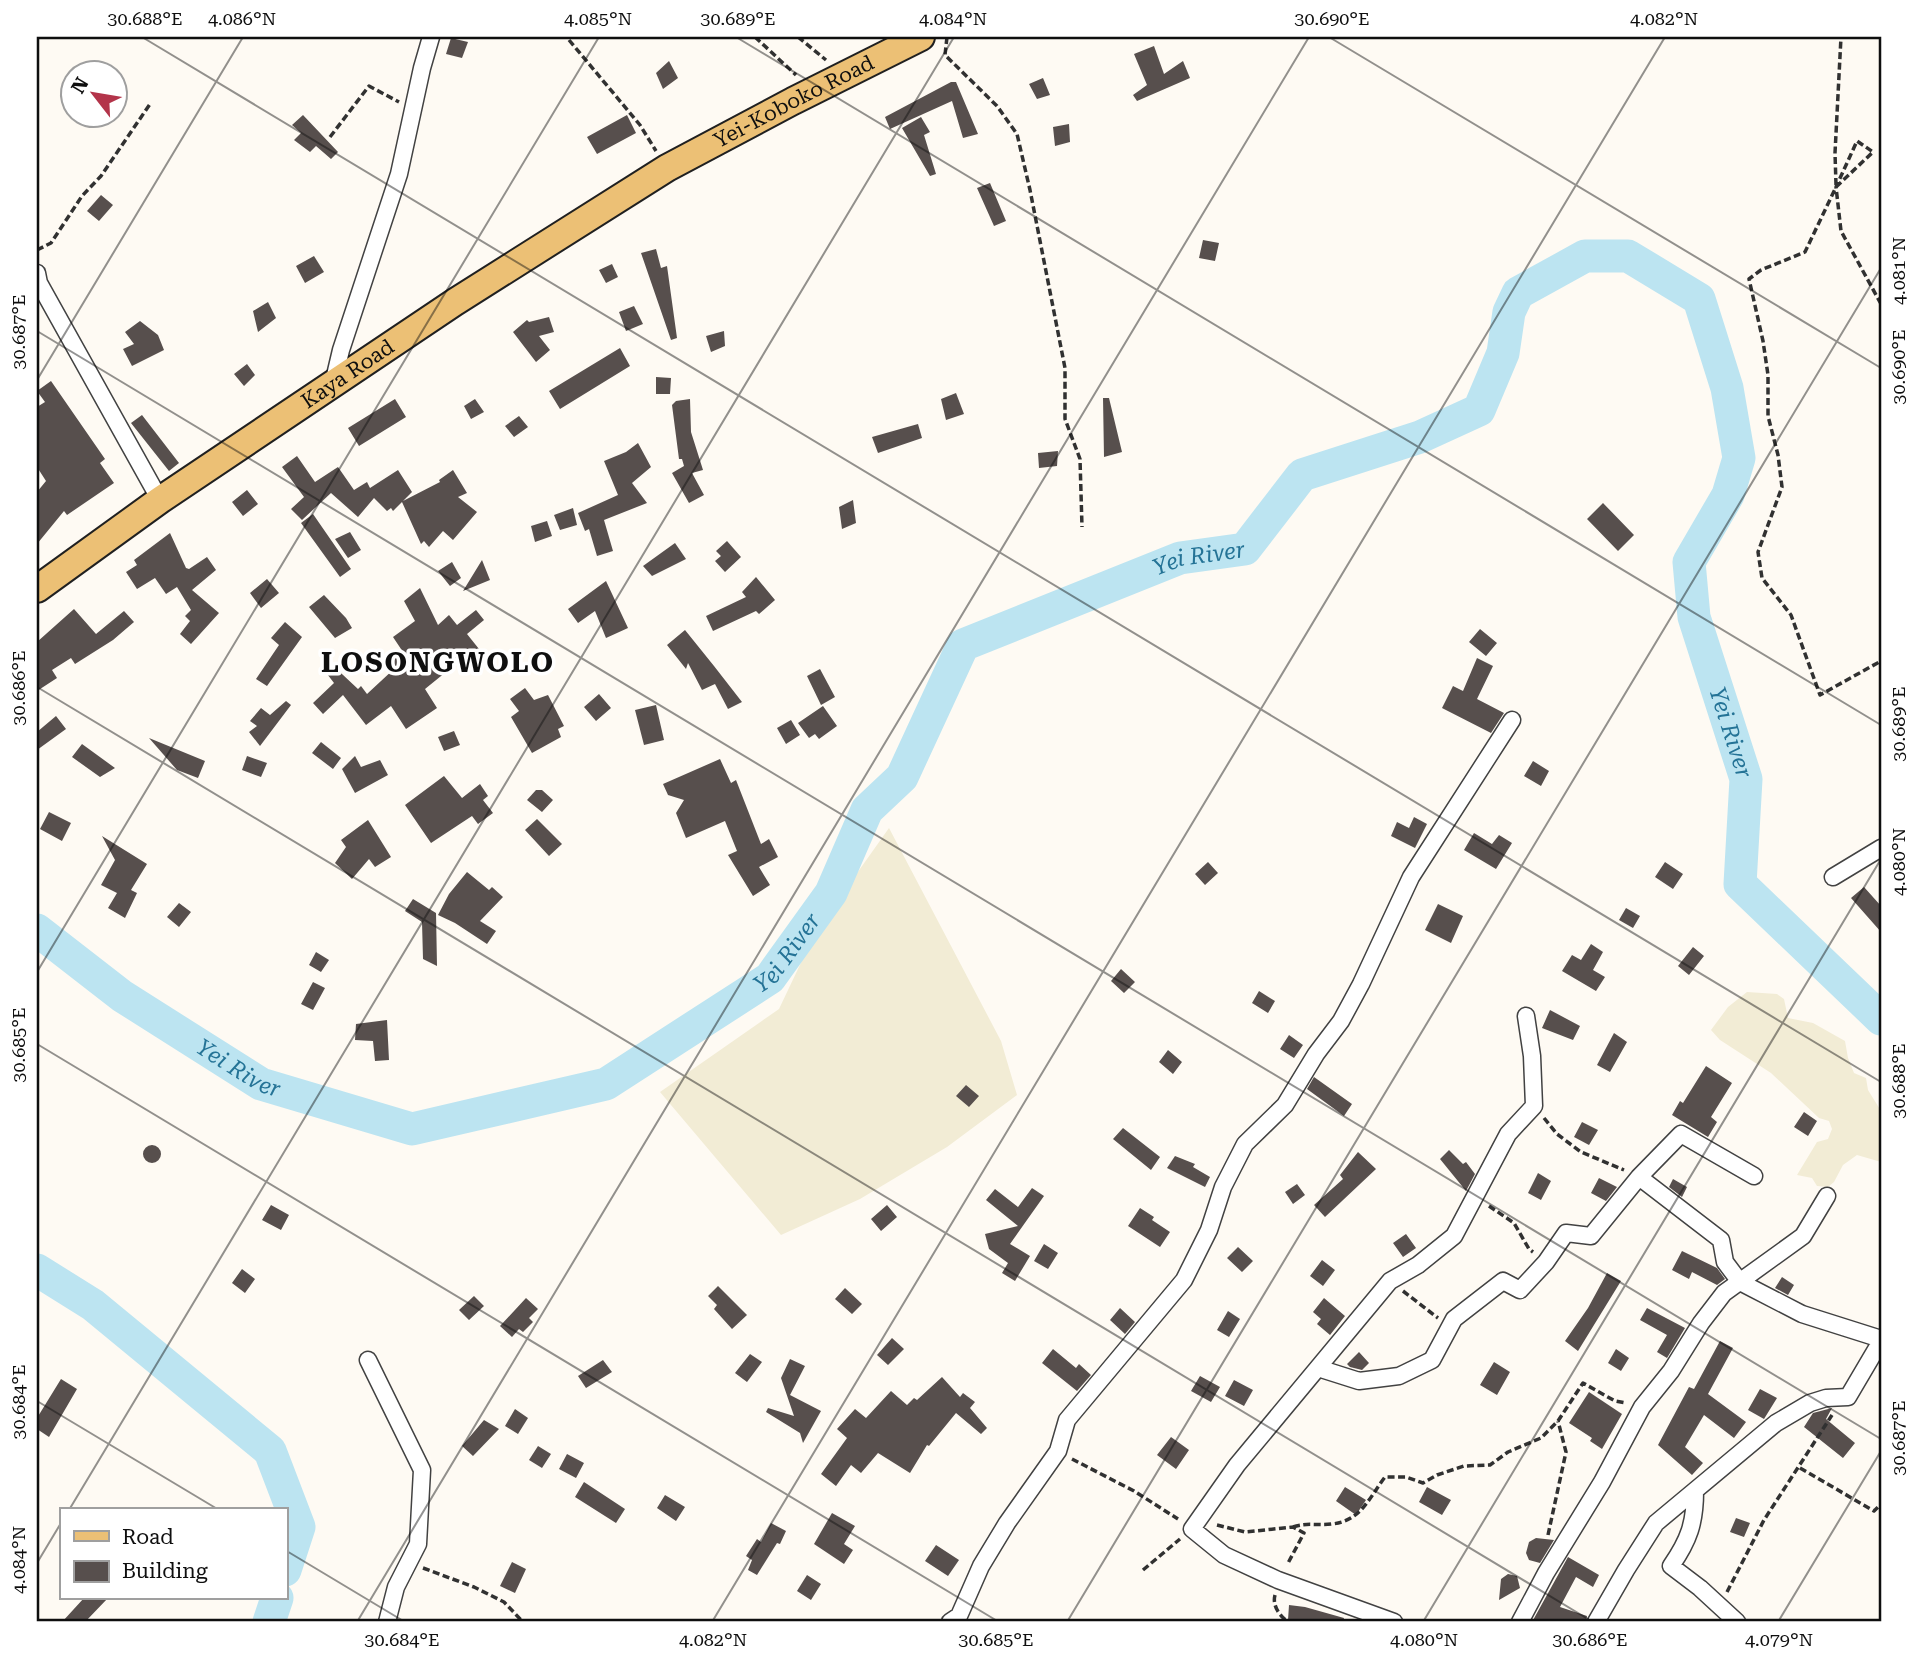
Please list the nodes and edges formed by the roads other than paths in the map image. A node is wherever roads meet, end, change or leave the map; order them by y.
1 (431, 37) edge
2 (921, 37) edge
3 (667, 168) joint
4 (37, 273) edge
5 (333, 384) junction
6 (160, 500) junction
7 (37, 589) edge
8 (1512, 720) dead end
9 (1881, 848) edge
10 (1833, 877) dead end
11 (1526, 1016) dead end
12 (1754, 1176) dead end
13 (1639, 1177) junction
14 (1827, 1196) dead end
15 (1740, 1282) junction
16 (1881, 1340) edge
17 (1877, 1359) edge
18 (368, 1360) dead end
19 (1318, 1368) junction
20 (1695, 1491) junction
21 (387, 1622) edge
22 (950, 1622) edge
23 (1394, 1622) edge
24 (1520, 1622) edge
25 (1596, 1622) edge
26 (1737, 1622) edge

1 - 5 street
2 - 3 main road, Yei-Koboko Road
3 - 5 main road, Kaya Road
4 - 6 street
5 - 6 main road, Kaya Road
6 - 7 main road, Kaya Road
8 - 22 street
9 - 10 street
11 - 19 street
12 - 13 street
13 - 15 street
13 - 19 street
14 - 15 street
15 - 16 street
15 - 24 street
16 - 17 street
17 - 20 street
18 - 21 street
19 - 23 street
20 - 25 street
20 - 26 street

